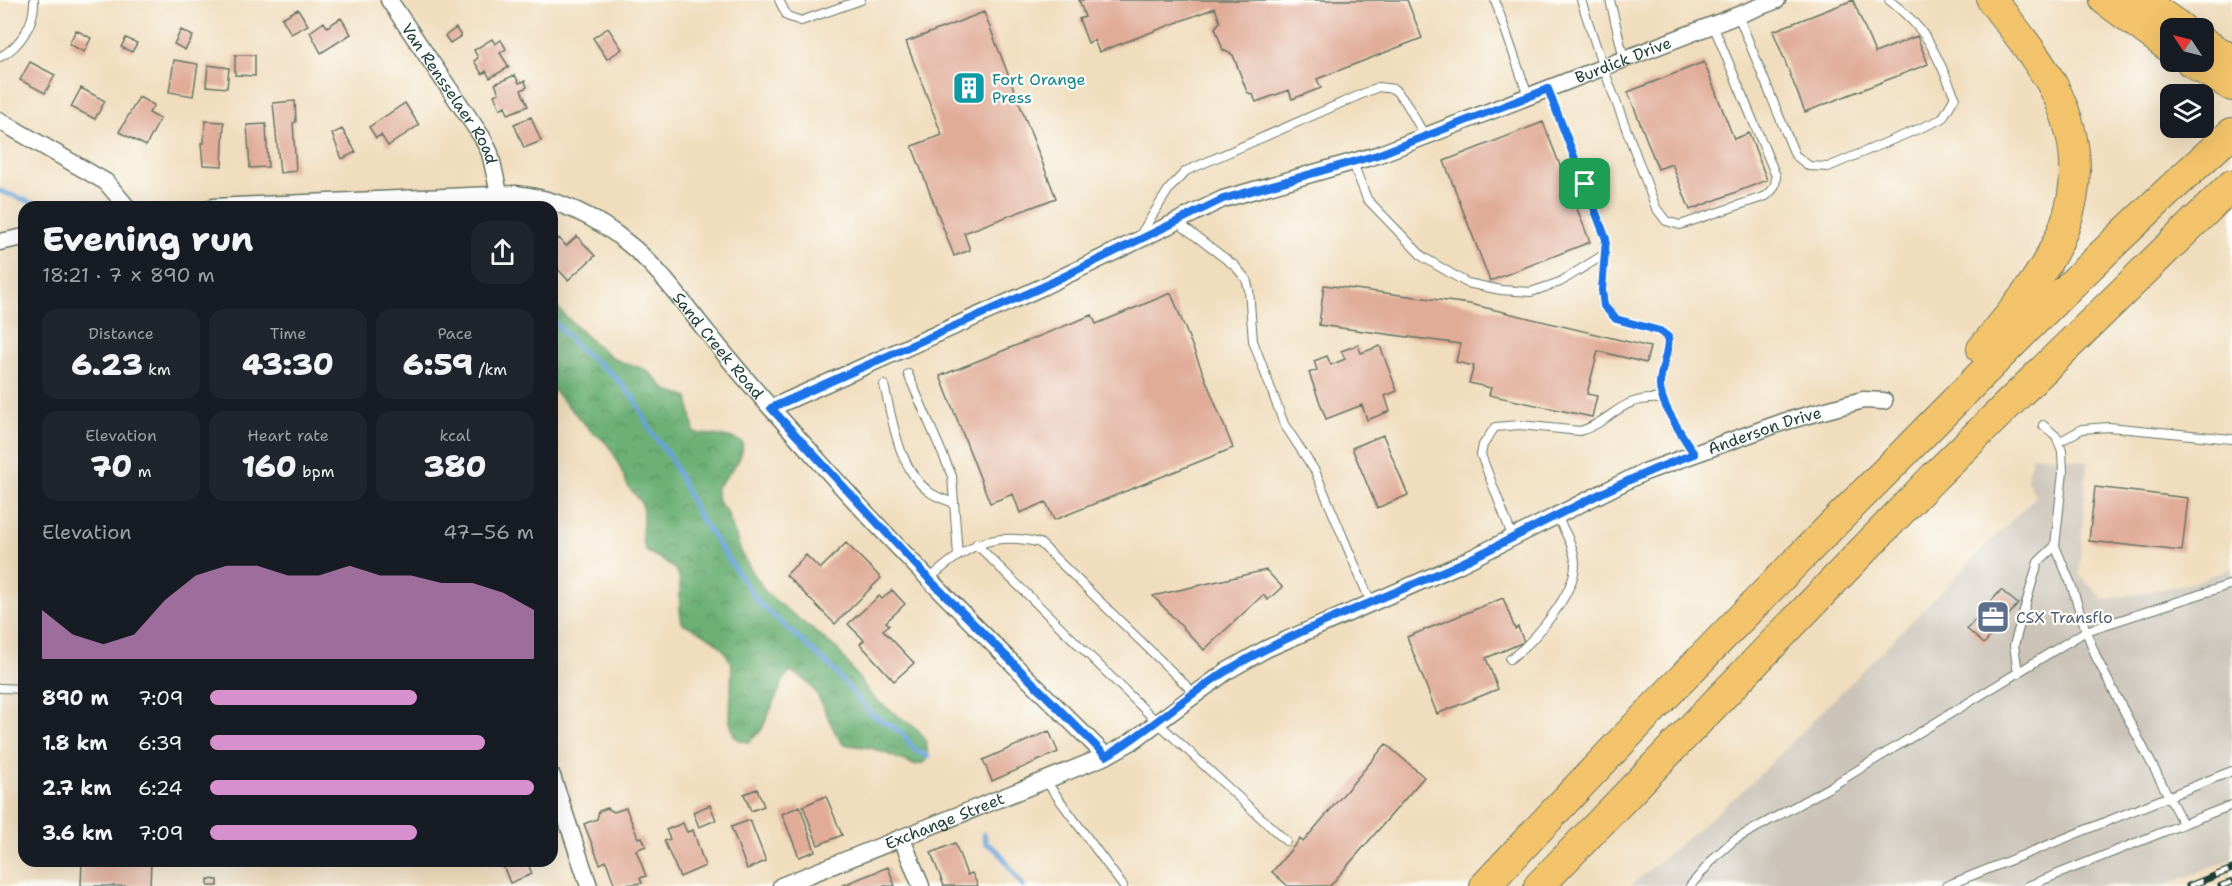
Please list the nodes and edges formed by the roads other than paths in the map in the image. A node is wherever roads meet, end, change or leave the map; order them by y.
1 (34, 0) edge
2 (389, 0) edge
3 (779, 0) edge
4 (861, 0) edge
5 (1495, 0) edge
6 (1581, 0) edge
7 (1610, 0) edge
8 (1777, 0) edge
9 (1889, 0) edge
10 (1992, 0) edge
11 (2105, 0) edge
12 (2141, 0) edge
13 (1738, 15) junction
14 (2167, 18) edge
15 (1713, 25) junction
16 (2160, 41) edge
17 (0, 57) edge
18 (1624, 59) junction
19 (2214, 63) edge
20 (1603, 68) junction
21 (2232, 86) edge
22 (1548, 89) junction
23 (1528, 96) junction
24 (0, 120) edge
25 (2232, 133) edge
26 (1425, 136) junction
27 (1353, 163) junction
28 (2232, 185) edge
29 (498, 193) junction
30 (122, 201) edge
31 (335, 201) edge
32 (552, 201) edge
33 (558, 203) edge
34 (1177, 222) junction
35 (18, 238) edge
36 (1137, 241) junction
37 (0, 242) edge
38 (1605, 254) junction
39 (908, 374) dead end
40 (884, 385) dead end
41 (1662, 399) junction
42 (1884, 401) dead end
43 (771, 408) junction
44 (2043, 425) dead end
45 (2232, 439) edge
46 (2060, 442) junction
47 (1694, 454) junction
48 (954, 503) junction
49 (1557, 516) junction
50 (1836, 520) junction
51 (1513, 538) junction
52 (976, 544) junction
53 (2055, 546) junction
54 (958, 555) junction
55 (929, 579) junction
56 (2232, 584) edge
57 (1371, 603) junction
58 (2086, 631) junction
59 (1510, 659) dead end
60 (2018, 673) junction
61 (0, 688) edge
62 (18, 689) edge
63 (1194, 693) junction
64 (1158, 722) junction
65 (1106, 756) junction
66 (2232, 771) edge
67 (1045, 780) junction
68 (558, 794) edge
69 (2167, 796) junction
70 (2232, 805) edge
71 (2182, 824) junction
72 (902, 839) junction
73 (1286, 841) dead end
74 (589, 886) edge
75 (781, 886) edge
76 (921, 886) edge
77 (1123, 886) edge
78 (1485, 886) edge
79 (1539, 886) edge
80 (1690, 886) edge
81 (1946, 886) edge
82 (2028, 886) edge

1 - 17 lane
2 - 29 street, Van Rensselaer Road
3 - 4 lane
5 - 23 lane
6 - 20 lane
7 - 18 lane
8 - 13 street, Burdick Drive
9 - 13 lane
10 - 50 highway
11 - 16 highway
12 - 14 highway
13 - 15 street, Burdick Drive
15 - 18 street, Burdick Drive
15 - 20 lane
18 - 20 street, Burdick Drive
19 - 21 highway
20 - 22 street, Burdick Drive
22 - 23 street, Burdick Drive
22 - 38 lane
23 - 26 street, Burdick Drive
24 - 30 street
25 - 50 highway
26 - 27 street, Burdick Drive
26 - 36 lane
27 - 34 street, Burdick Drive
27 - 38 lane
28 - 79 highway
29 - 31 street, Sand Creek Road
29 - 32 street, Sand Creek Road
33 - 43 street, Sand Creek Road
34 - 36 street, Burdick Drive
34 - 57 lane
35 - 37 street
36 - 43 street, Burdick Drive
38 - 41 lane
39 - 48 lane
40 - 48 lane
41 - 47 lane
41 - 51 lane
42 - 47 street, Anderson Drive
43 - 55 street, Sand Creek Road
44 - 46 lane
45 - 46 lane
46 - 53 lane
47 - 49 street, Anderson Drive
48 - 54 lane
49 - 51 street, Anderson Drive
49 - 59 lane
50 - 78 highway
51 - 57 street, Anderson Drive
52 - 54 lane
52 - 63 lane
52 - 64 lane
53 - 58 lane
53 - 60 lane
54 - 55 lane
55 - 65 street, Sand Creek Road
56 - 58 lane
57 - 63 street, Anderson Drive
58 - 60 lane
58 - 69 lane
60 - 80 lane
61 - 62 lane
63 - 64 street, Anderson Drive
64 - 65 street, Anderson Drive
64 - 73 lane
65 - 67 street, Exchange Street
66 - 69 lane
67 - 72 street, Exchange Street
67 - 77 lane
68 - 74 street
69 - 71 lane
69 - 81 lane
70 - 71 lane
71 - 82 lane
72 - 75 street, Exchange Street
72 - 76 street

